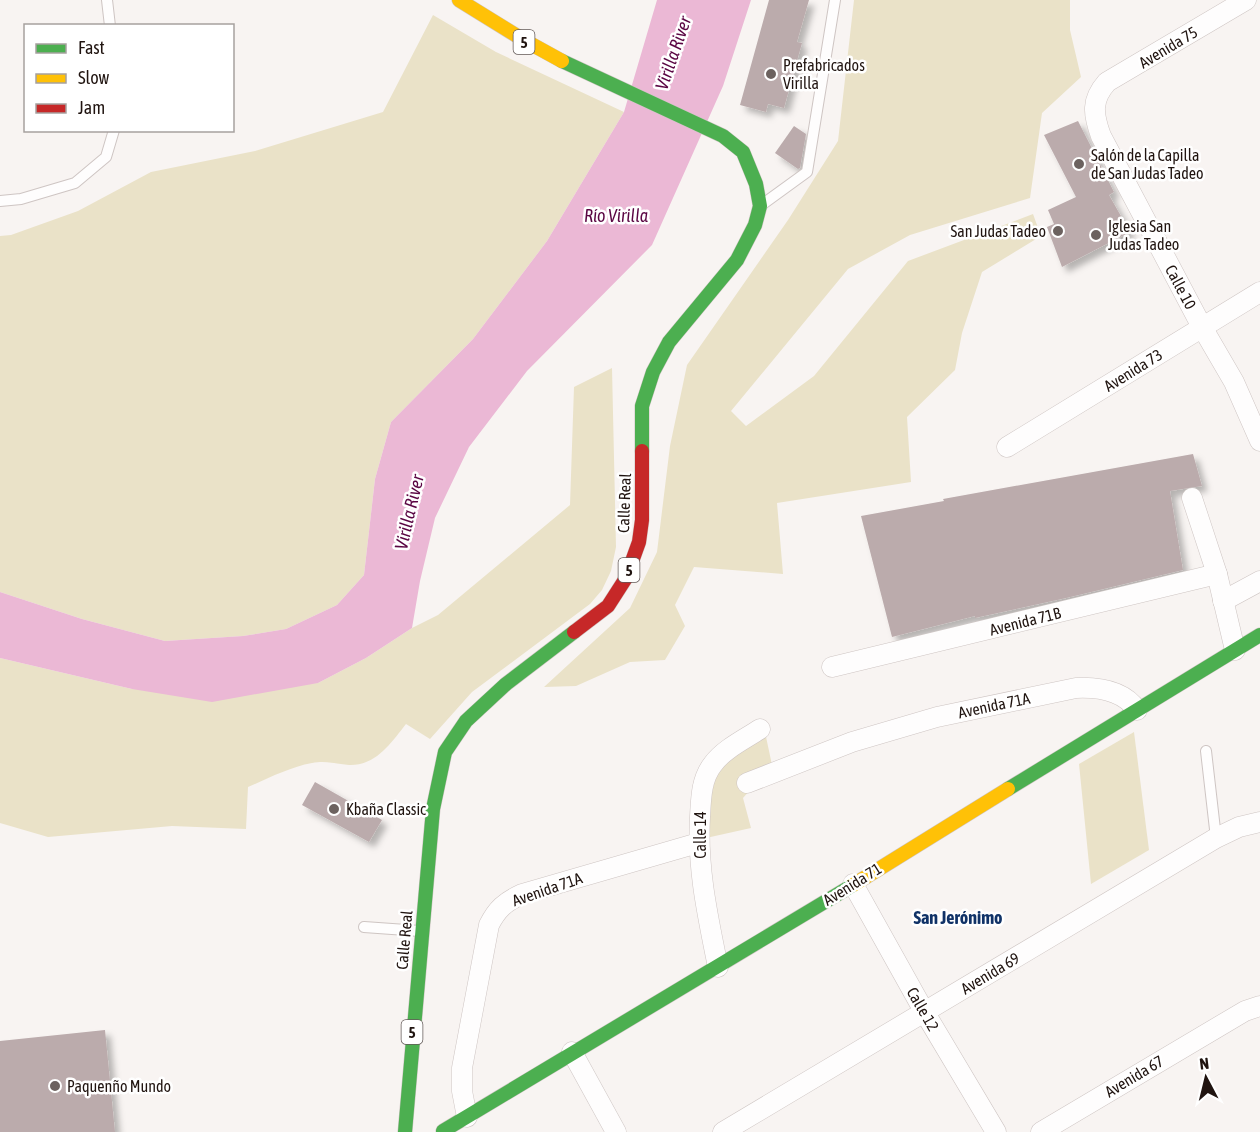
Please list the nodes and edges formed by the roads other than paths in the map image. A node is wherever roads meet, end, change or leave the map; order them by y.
1 (107, 0) edge
2 (459, 0) edge
3 (835, 0) edge
4 (1246, 0) edge
5 (110, 24) edge
6 (1096, 100) joint
7 (113, 132) edge
8 (0, 201) edge
9 (760, 206) junction
10 (1260, 292) edge
11 (1202, 327) junction
12 (1260, 441) edge
13 (1007, 447) dead end
14 (1192, 498) dead end
15 (1218, 574) junction
16 (1260, 581) edge
17 (1223, 601) junction
18 (1260, 635) edge
19 (1235, 650) junction
20 (832, 667) dead end
21 (1137, 710) junction
22 (760, 729) dead end
23 (1206, 751) dead end
24 (747, 783) dead end
25 (1260, 822) edge
26 (1216, 838) junction
27 (698, 843) junction
28 (853, 884) junction
29 (364, 927) dead end
30 (421, 931) junction
31 (718, 967) junction
32 (1260, 1005) edge
33 (925, 1013) junction
34 (572, 1052) junction
35 (467, 1117) junction
36 (443, 1131) edge
37 (405, 1132) edge
38 (616, 1132) edge
39 (723, 1132) edge
40 (996, 1132) edge
41 (1041, 1132) edge

1 - 5 lane
2 - 9 main road, 5
3 - 9 lane
4 - 6 street, Avenida 75
6 - 11 street, Calle 10
7 - 8 lane
9 - 30 main road, Calle Real / 5
10 - 11 street, Avenida 73
11 - 12 street, Calle 10
11 - 13 street, Avenida 73
14 - 15 street
15 - 17 street
15 - 20 street, Avenida 71B
16 - 17 street
17 - 19 street
18 - 19 main road, Avenida 71
19 - 21 main road, Avenida 71
21 - 24 street, Avenida 71A
21 - 28 main road, Avenida 71
22 - 27 street, Calle 14
23 - 26 lane
25 - 26 street, Avenida 69
26 - 33 street, Avenida 69
27 - 31 street, Calle 14
27 - 35 street, Avenida 71A
28 - 31 main road, Avenida 71
28 - 33 street, Calle 12
29 - 30 lane
30 - 37 main road, Calle Real / 5
31 - 34 main road, Avenida 71
32 - 41 street, Avenida 67
33 - 39 street, Avenida 69
33 - 40 street, Calle 12
34 - 35 main road, Avenida 71
34 - 38 street
35 - 36 main road, Avenida 71

